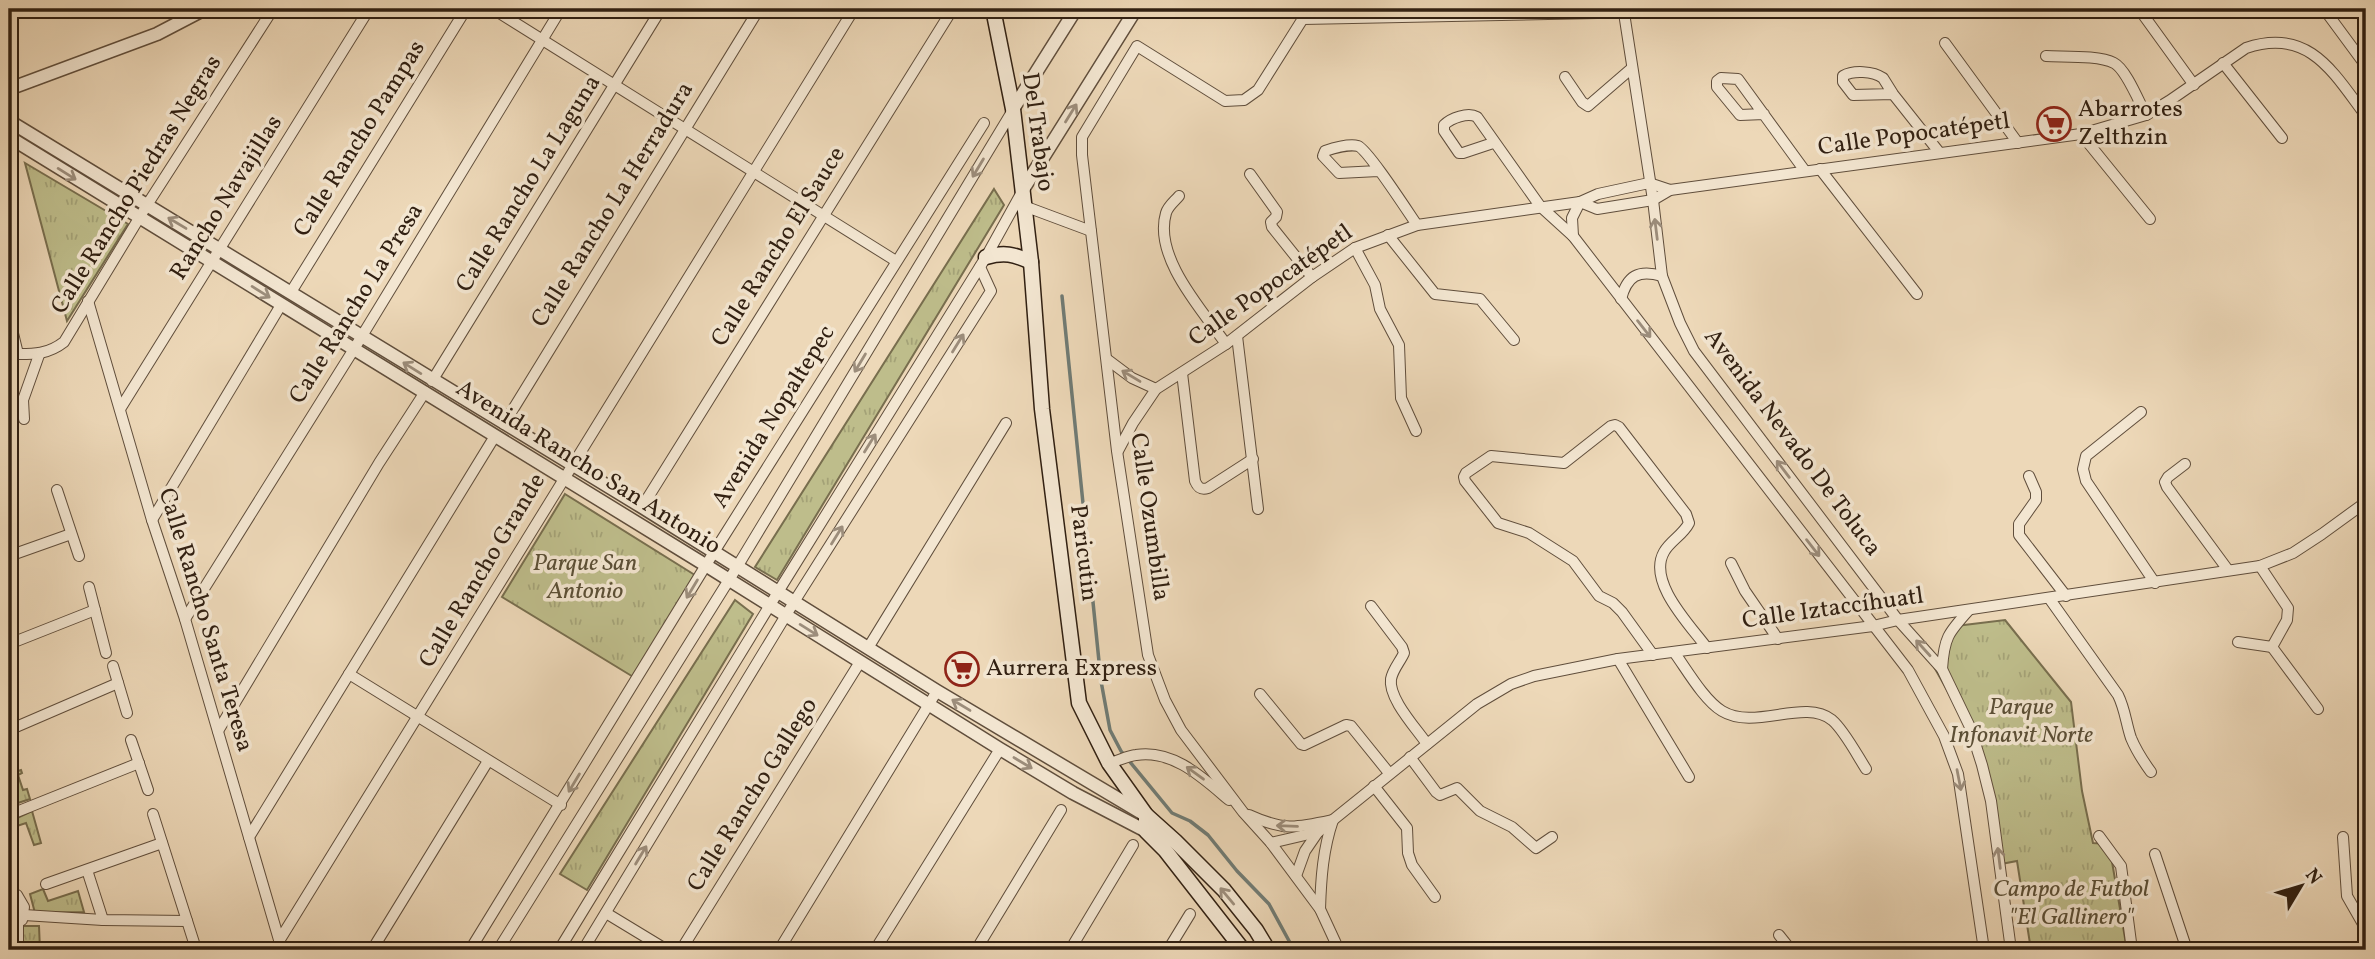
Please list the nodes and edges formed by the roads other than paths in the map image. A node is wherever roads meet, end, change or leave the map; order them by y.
1 (205, 9) edge
2 (273, 9) edge
3 (369, 9) edge
4 (466, 9) edge
5 (493, 9) edge
6 (561, 9) edge
7 (661, 9) edge
8 (759, 9) edge
9 (855, 9) edge
10 (993, 9) edge
11 (1076, 9) edge
12 (1136, 9) edge
13 (1309, 9) edge
14 (1790, 9) edge
15 (2139, 9) edge
16 (2324, 9) edge
17 (952, 10) edge
18 (1703, 10) edge
19 (1624, 13) junction
20 (1303, 19) junction
21 (544, 39) junction
22 (1945, 43) dead end
23 (2046, 56) dead end
24 (2223, 63) junction
25 (2366, 66) edge
26 (1632, 68) junction
27 (1565, 78) dead end
28 (615, 84) junction
29 (2194, 85) junction
30 (9, 89) edge
31 (1892, 94) junction
32 (1013, 109) junction
33 (1764, 114) junction
34 (2146, 115) junction
35 (2366, 116) edge
36 (9, 121) edge
37 (984, 122) dead end
38 (686, 128) junction
39 (2081, 134) junction
40 (9, 138) edge
41 (2282, 138) dead end
42 (1493, 143) junction
43 (2018, 143) junction
44 (1938, 152) junction
45 (1821, 169) junction
46 (755, 170) junction
47 (1378, 171) junction
48 (1805, 171) junction
49 (1250, 174) dead end
50 (1649, 183) junction
51 (1670, 190) junction
52 (1180, 196) dead end
53 (1023, 199) junction
54 (1653, 200) junction
55 (1580, 202) junction
56 (147, 205) junction
57 (1540, 206) junction
58 (825, 214) junction
59 (139, 218) junction
60 (2150, 219) dead end
61 (1417, 225) junction
62 (1091, 232) junction
63 (1388, 235) junction
64 (1573, 236) junction
65 (1355, 248) junction
66 (220, 249) junction
67 (212, 261) junction
68 (896, 261) junction
69 (983, 262) junction
70 (1031, 262) junction
71 (1662, 276) junction
72 (1312, 277) junction
73 (291, 292) junction
74 (1917, 294) dead end
75 (1621, 299) junction
76 (88, 301) junction
77 (281, 305) junction
78 (9, 317) edge
79 (1237, 336) junction
80 (362, 337) junction
81 (1514, 340) dead end
82 (1226, 344) junction
83 (354, 349) junction
84 (13, 354) edge
85 (39, 355) junction
86 (1108, 360) junction
87 (1182, 373) junction
88 (429, 387) junction
89 (1156, 389) junction
90 (120, 409) junction
91 (2141, 412) dead end
92 (24, 419) dead end
93 (1006, 423) dead end
94 (504, 424) junction
95 (1416, 431) dead end
96 (495, 436) junction
97 (1117, 452) junction
98 (1253, 459) junction
99 (2185, 464) dead end
100 (572, 465) junction
101 (2029, 476) dead end
102 (564, 478) junction
103 (57, 490) dead end
104 (2366, 502) edge
105 (642, 507) junction
106 (1258, 509) dead end
107 (152, 520) junction
108 (71, 534) junction
109 (714, 552) junction
110 (9, 556) edge
111 (79, 556) dead end
112 (1731, 563) dead end
113 (707, 566) junction
114 (2260, 566) junction
115 (737, 567) junction
116 (2228, 570) junction
117 (729, 580) junction
118 (2155, 583) junction
119 (89, 587) dead end
120 (778, 592) junction
121 (2066, 596) junction
122 (2049, 598) junction
123 (794, 602) junction
124 (769, 605) junction
125 (1371, 606) dead end
126 (95, 610) junction
127 (1969, 610) junction
128 (786, 615) junction
129 (185, 619) junction
130 (1898, 620) junction
131 (1873, 626) junction
132 (1778, 639) junction
133 (2238, 642) dead end
134 (9, 644) edge
135 (2272, 647) junction
136 (868, 648) junction
137 (1707, 648) junction
138 (1674, 652) junction
139 (106, 653) dead end
140 (1653, 655) junction
141 (1618, 659) junction
142 (860, 662) junction
143 (113, 666) dead end
144 (1942, 669) junction
145 (349, 674) junction
146 (118, 683) junction
147 (937, 691) junction
148 (1260, 694) dead end
149 (930, 704) junction
150 (2318, 709) dead end
151 (127, 713) dead end
152 (419, 718) junction
153 (9, 730) edge
154 (218, 730) junction
155 (131, 740) dead end
156 (1427, 744) junction
157 (1000, 749) junction
158 (1410, 757) junction
159 (488, 761) junction
160 (1116, 761) junction
161 (139, 763) junction
162 (1866, 769) dead end
163 (2151, 772) dead end
164 (1389, 773) junction
165 (1689, 777) dead end
166 (1374, 786) junction
167 (148, 790) dead end
168 (561, 805) junction
169 (1061, 810) dead end
170 (1243, 813) junction
171 (153, 814) dead end
172 (9, 815) edge
173 (1146, 815) junction
174 (1333, 820) junction
175 (1146, 831) junction
176 (1318, 832) junction
177 (2099, 836) dead end
178 (249, 837) junction
179 (1552, 837) dead end
180 (2343, 837) dead end
181 (162, 843) junction
182 (1271, 843) junction
183 (1133, 845) dead end
184 (2155, 855) dead end
185 (9, 869) edge
186 (87, 870) junction
187 (1296, 876) junction
188 (46, 884) dead end
189 (10, 891) edge
190 (1435, 897) dead end
191 (1320, 909) junction
192 (606, 913) junction
193 (1190, 914) dead end
194 (103, 920) junction
195 (187, 921) junction
196 (17, 922) edge
197 (1779, 936) dead end
198 (281, 946) edge
199 (196, 949) edge
200 (18, 950) edge
201 (372, 950) edge
202 (470, 950) edge
203 (498, 950) edge
204 (559, 950) edge
205 (583, 950) edge
206 (667, 950) edge
207 (681, 950) edge
208 (779, 950) edge
209 (875, 950) edge
210 (976, 950) edge
211 (1070, 950) edge
212 (1168, 950) edge
213 (1243, 950) edge
214 (1268, 950) edge
215 (1339, 950) edge
216 (1791, 950) edge
217 (1984, 950) edge
218 (2011, 950) edge
219 (2132, 950) edge
220 (2187, 950) edge
221 (2365, 950) edge

1 - 30 street
2 - 56 street, Calle Rancho Piedras Negras
3 - 66 street, Rancho Navajillas
4 - 73 street, Calle Rancho Pampas
5 - 21 street
6 - 21 street, Calle Rancho La Presa
7 - 28 street, Calle Rancho La Laguna
8 - 38 street, Calle Rancho La Herradura
9 - 46 street, Calle Rancho Grande
10 - 32 main road, Del Trabajo
11 - 32 street
53 -> 12 street
13 - 20 street
14 - 18 street
15 - 29 street
16 - 25 street
17 - 58 street, Calle Rancho El Sauce
18 - 19 street
19 - 20 street
19 - 26 street, Avenida Nevado De Toluca
20 - 62 street, Calle Ozumbilla
21 - 28 street
21 - 80 street, Calle Rancho La Presa
22 - 43 street
23 - 34 street
24 - 29 street, Calle Popocatépetl
24 - 35 street, Calle Popocatépetl
24 - 41 street
26 - 27 street
26 - 50 street, Avenida Nevado De Toluca
28 - 38 street
28 - 88 street, Calle Rancho La Laguna
29 - 34 street, Calle Popocatépetl
31 - 31 street
31 - 44 street
32 - 53 main road, Del Trabajo
32 -> 115 street
33 - 33 street
33 - 48 street
34 - 39 street, Calle Popocatépetl
36 - 56 street, Avenida Rancho San Antonio
37 - 68 street, Avenida Nopaltepec
38 - 46 street
38 - 94 street, Calle Rancho La Herradura
39 - 43 street, Calle Popocatépetl
39 - 60 street
40 -> 59 street, Avenida Rancho San Antonio
42 - 42 street, Avenida Nevado De Toluca
42 - 57 street, Avenida Nevado De Toluca
43 - 44 street, Calle Popocatépetl
44 - 45 street, Calle Popocatépetl
45 - 48 street, Calle Popocatépetl
45 - 74 street
46 - 58 street
46 - 100 street, Calle Rancho Grande
47 - 47 street
47 - 61 street
48 - 51 street, Calle Popocatépetl
49 - 72 street
50 - 51 street, Calle Popocatépetl
50 - 54 street, Avenida Nevado De Toluca
50 - 55 street, Calle Popocatépetl
51 - 54 street, Calle Popocatépetl
52 - 82 street
53 - 62 street
53 - 69 street
53 - 70 main road, Del Trabajo
54 - 55 street, Calle Popocatépetl
71 -> 54 street, Avenida Nevado De Toluca
55 - 57 street, Calle Popocatépetl
55 - 64 street
56 - 59 street, Calle Rancho Piedras Negras
66 -> 56 street, Avenida Rancho San Antonio
57 - 61 street, Calle Popocatépetl
57 - 64 street, Avenida Nevado De Toluca
58 - 68 street
58 - 105 street, Calle Rancho El Sauce
59 - 67 street, Avenida Rancho San Antonio
59 - 76 street, Calle Rancho Piedras Negras
61 - 63 street, Calle Popocatépetl
62 - 86 street, Calle Ozumbilla
63 - 65 street, Calle Popocatépetl
63 - 81 street
64 - 75 street, Avenida Nevado De Toluca
65 - 72 street, Calle Popocatépetl
65 - 95 street
66 - 67 street, Rancho Navajillas
66 - 73 street, Avenida Rancho San Antonio
67 -> 77 street, Avenida Rancho San Antonio
67 - 90 street, Rancho Navajillas
68 - 109 street, Avenida Nopaltepec
69 - 70 main road
120 -> 69 street
123 -> 69 street
70 - 160 main road, Paricutin
71 - 75 street
130 -> 71 street, Avenida Nevado De Toluca
72 - 79 street, Calle Popocatépetl
73 - 80 street, Avenida Rancho San Antonio
75 -> 131 street, Avenida Nevado De Toluca
76 - 85 street, Calle Rancho Piedras Negras
76 - 90 street, Calle Rancho Santa Teresa
77 - 83 street, Avenida Rancho San Antonio
77 - 107 street
78 - 84 street
79 - 82 street, Calle Popocatépetl
79 - 98 street
80 - 83 street, Calle Rancho La Presa
88 -> 80 street, Avenida Rancho San Antonio
82 - 87 street, Calle Popocatépetl
83 - 88 street, Avenida Rancho San Antonio
83 - 129 street, Calle Rancho La Presa
84 - 85 street
85 - 92 street
89 -> 86 street
86 - 97 street, Calle Ozumbilla
87 - 89 street, Calle Popocatépetl
87 - 98 street
88 - 94 street, Avenida Rancho San Antonio
88 - 96 street, Avenida Rancho San Antonio
88 - 154 street, Calle Rancho La Laguna
89 - 97 street, Calle Popocatépetl
90 - 107 street, Calle Rancho Santa Teresa
91 - 118 street
93 - 136 street
94 - 100 street, Avenida Rancho San Antonio
96 - 102 street, Avenida Rancho San Antonio
96 - 145 street
97 - 170 street, Calle Ozumbilla
98 - 106 street
99 - 116 street
100 - 102 street, Calle Rancho Grande
100 - 105 street, Avenida Rancho San Antonio
101 - 121 street
102 - 113 street, Avenida Rancho San Antonio
102 - 152 street, Calle Rancho Grande
103 - 108 street
104 - 114 street, Calle Iztaccíhuatl
105 - 109 street, Avenida Rancho San Antonio
107 - 129 street, Calle Rancho Santa Teresa
108 - 110 street
108 - 111 street
109 - 113 street, Avenida Nopaltepec
109 - 115 street, Avenida Rancho San Antonio
112 - 132 street
113 - 117 street, Avenida Rancho San Antonio
113 -> 168 street, Avenida Nopaltepec
114 - 116 street, Calle Iztaccíhuatl
114 - 135 street
115 - 117 street
115 - 120 street, Avenida Rancho San Antonio
116 - 118 street, Calle Iztaccíhuatl
117 - 124 street, Avenida Rancho San Antonio
117 - 203 street
118 - 121 street, Calle Iztaccíhuatl
119 - 126 street
120 - 123 street, Avenida Rancho San Antonio
120 - 124 street
121 - 122 street, Calle Iztaccíhuatl
122 - 127 street, Calle Iztaccíhuatl
122 - 163 street
123 - 128 street
123 - 136 street, Avenida Rancho San Antonio
124 - 128 street, Avenida Rancho San Antonio
124 - 204 street
125 - 156 street
126 - 134 street
126 - 139 street
127 - 130 street, Calle Iztaccíhuatl
127 - 144 street
128 -> 142 street, Avenida Rancho San Antonio
192 -> 128 street
129 - 154 street, Calle Rancho Santa Teresa
130 - 131 street, Calle Iztaccíhuatl
144 -> 130 street, Avenida Nevado De Toluca
131 - 132 street, Calle Iztaccíhuatl
131 -> 217 street, Avenida Nevado De Toluca
132 - 137 street, Calle Iztaccíhuatl
133 - 135 street
135 - 150 street
136 - 147 street, Avenida Rancho San Antonio
137 - 138 street, Calle Iztaccíhuatl
137 - 140 street
138 - 140 street, Calle Iztaccíhuatl
138 - 162 street
140 - 141 street, Calle Iztaccíhuatl
141 - 156 street, Calle Iztaccíhuatl
141 - 165 street
142 - 149 street, Avenida Rancho San Antonio
142 - 207 street, Calle Rancho Gallego
143 - 146 street
218 -> 144 street, Avenida Nevado De Toluca
145 - 152 street
145 - 178 street
146 - 151 street
146 - 153 street
147 - 149 street
173 -> 147 street, Avenida Rancho San Antonio
148 - 164 street
149 - 157 street, Avenida Rancho San Antonio
149 - 208 street
152 - 159 street
152 - 198 street, Calle Rancho Grande
154 - 178 street, Calle Rancho Santa Teresa
155 - 161 street
156 - 158 street, Calle Iztaccíhuatl
157 -> 175 street, Avenida Rancho San Antonio
157 - 209 street
158 - 164 street, Calle Iztaccíhuatl
158 - 179 street
159 - 168 street
159 - 201 street
170 -> 160 street
160 - 173 main road, Paricutin
161 - 167 street
161 - 172 street
164 - 166 street, Calle Iztaccíhuatl
166 - 174 street, Calle Iztaccíhuatl
166 - 190 street
168 - 202 street, Avenida Nopaltepec
169 - 210 street
174 -> 170 street, Calle Iztaccíhuatl
170 - 182 street, Calle Ozumbilla
171 - 181 street
173 - 175 main road
214 -> 173 main road, Paricutin
174 - 176 street, Calle Iztaccíhuatl
174 - 191 street
175 - 213 main road
176 - 182 street, Calle Iztaccíhuatl
176 - 187 street, Calle Iztaccíhuatl
177 - 219 street
178 - 198 street, Calle Rancho Santa Teresa
180 - 221 street
181 - 186 street
181 - 195 street
182 - 187 street, Calle Ozumbilla
183 - 211 street
184 - 220 street
185 - 189 street
186 - 188 street
186 - 194 street
187 - 191 street, Calle Ozumbilla
189 - 196 street
191 - 215 street, Calle Ozumbilla
192 - 205 street
192 - 206 street
193 - 212 street
194 - 195 street
194 - 196 street
195 - 199 street
196 - 200 street
197 - 216 street

